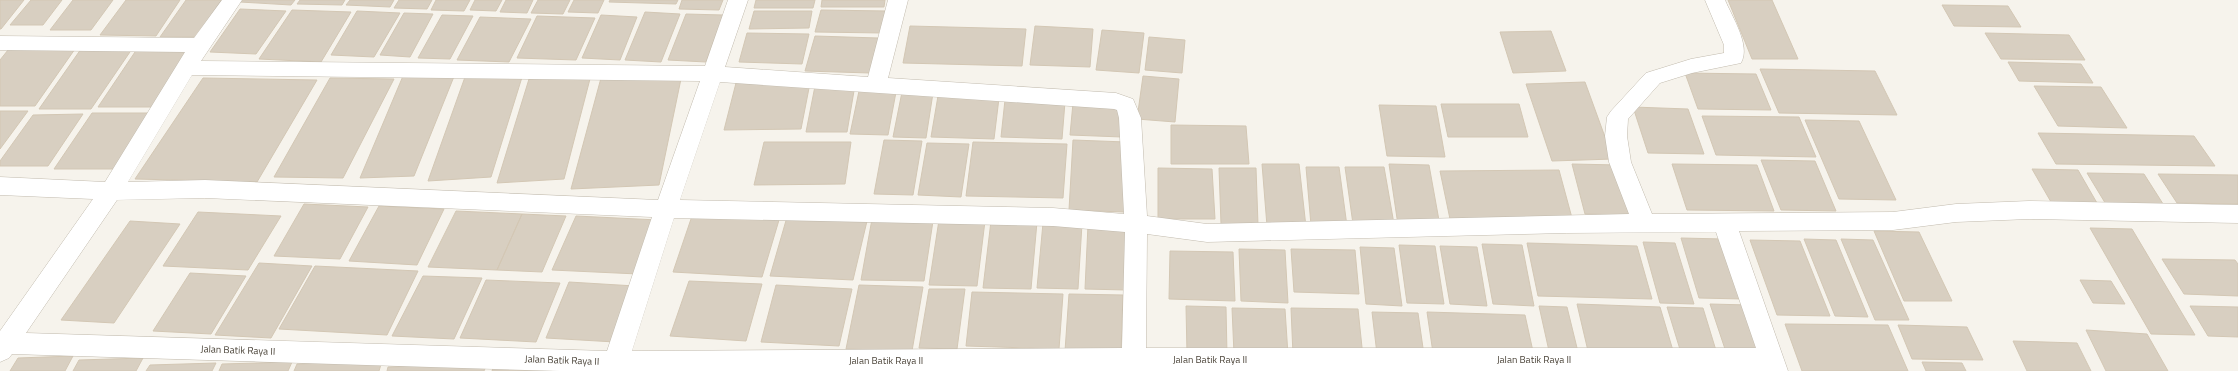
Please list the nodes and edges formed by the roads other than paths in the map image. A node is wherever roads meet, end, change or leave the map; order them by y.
1 (232, 0) edge
2 (738, 0) edge
3 (898, 0) edge
4 (1715, 0) edge
5 (0, 44) edge
6 (200, 45) junction
7 (186, 68) junction
8 (712, 74) junction
9 (876, 84) junction
10 (0, 186) edge
11 (111, 191) junction
12 (666, 209) junction
13 (2238, 214) edge
14 (1724, 222) junction
15 (1644, 223) junction
16 (1136, 224) junction
17 (2, 346) edge
18 (1134, 365) edge
19 (1774, 365) edge
20 (614, 366) edge

1 - 6 street
2 - 8 street
3 - 9 street
4 - 15 street
5 - 6 street
6 - 7 street
7 - 8 street
7 - 11 street
8 - 9 street
8 - 12 street
9 - 16 street
10 - 11 street
11 - 12 street
11 - 17 street
12 - 16 street
12 - 20 street
13 - 14 street
14 - 15 street
14 - 19 street
15 - 16 street
16 - 18 street
17 - 20 street, Jalan Batik Raya II
18 - 19 street, Jalan Batik Raya II
18 - 20 street, Jalan Batik Raya II

